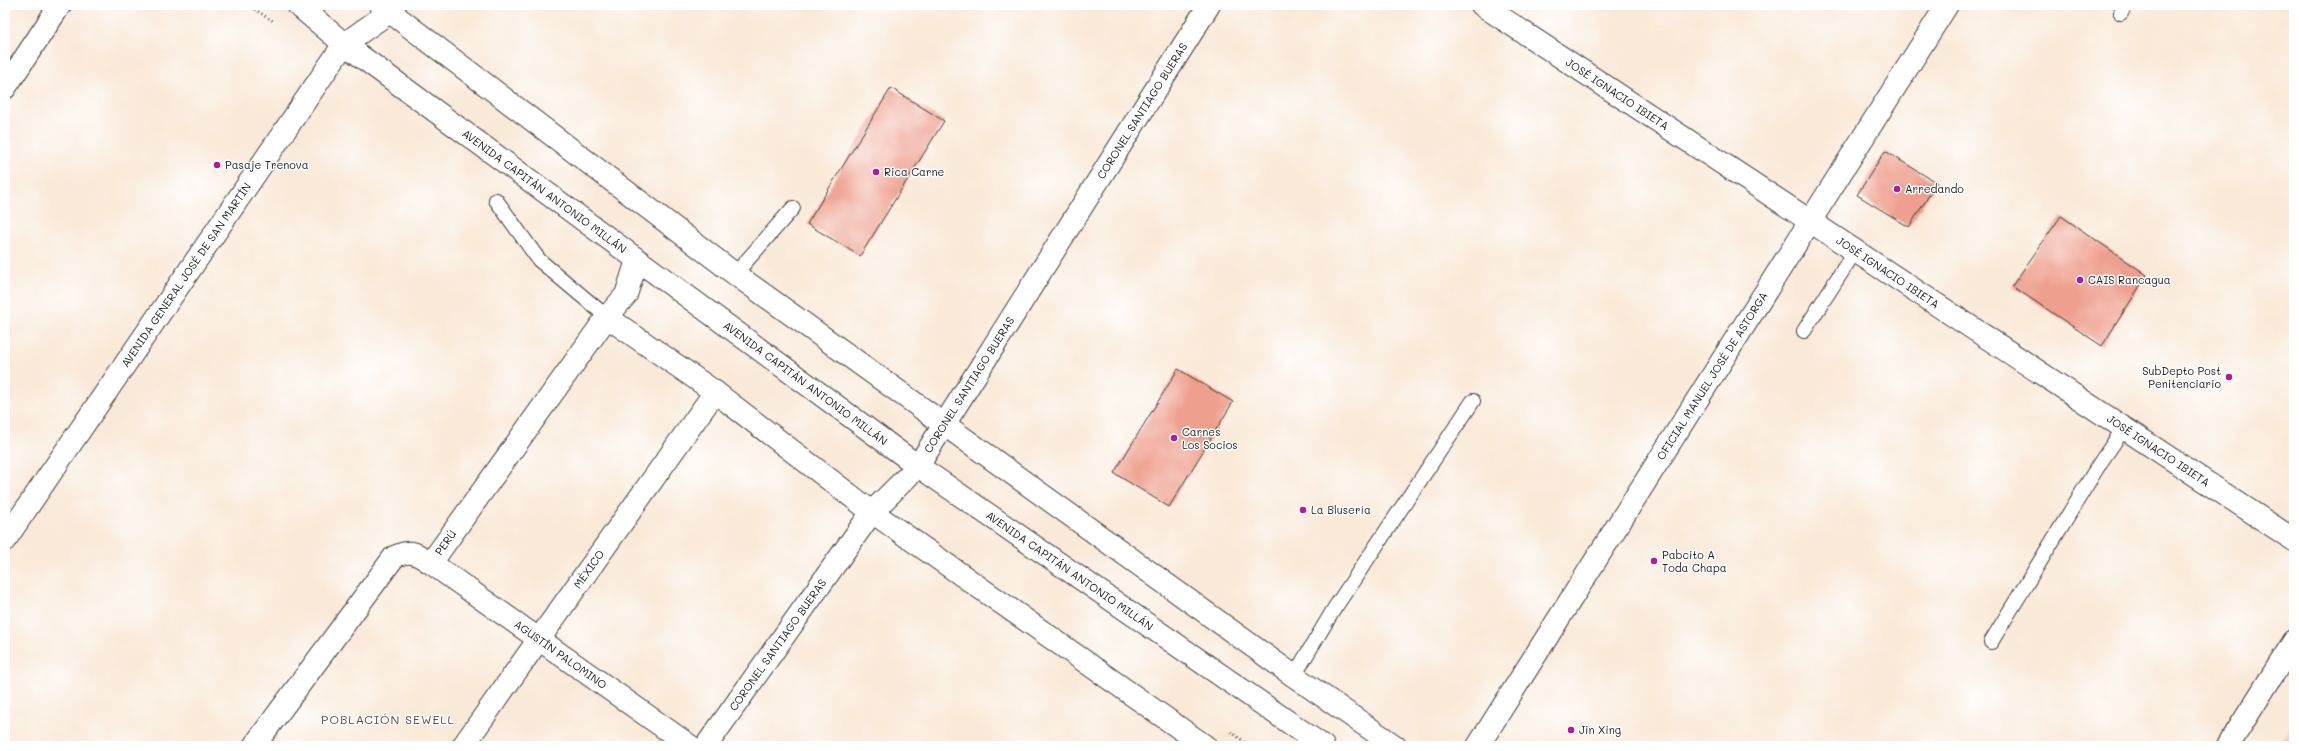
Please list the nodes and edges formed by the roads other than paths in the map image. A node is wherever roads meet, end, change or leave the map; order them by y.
1 (60, 5) edge
2 (298, 5) edge
3 (1209, 5) edge
4 (1482, 5) edge
5 (1947, 5) edge
6 (389, 7) edge
7 (344, 44) junction
8 (5, 88) edge
9 (496, 200) dead end
10 (793, 208) dead end
11 (1810, 221) junction
12 (1855, 251) junction
13 (637, 260) junction
14 (735, 274) junction
15 (607, 317) junction
16 (1804, 330) dead end
17 (715, 392) junction
18 (1473, 401) dead end
19 (945, 425) junction
20 (2124, 428) junction
21 (918, 466) junction
22 (872, 512) junction
23 (5, 540) edge
24 (2294, 540) edge
25 (431, 563) junction
26 (540, 638) junction
27 (1991, 642) dead end
28 (2294, 642) edge
29 (1294, 676) junction
30 (254, 746) edge
31 (463, 746) edge
32 (690, 746) edge
33 (706, 746) edge
34 (1205, 746) edge
35 (1323, 746) edge
36 (1395, 746) edge
37 (1478, 746) edge
38 (2228, 746) edge

1 - 8 street
2 - 7 street, AVENIDA CAPITÁN ANTONIO MILLÁN
3 - 19 street, CORONEL SANTIAGO BUERAS
4 - 11 street, JOSÉ IGNACIO IBIETA
5 - 11 street, OFICIAL MANUEL JOSÉ DE ASTORGA
6 - 7 street, AVENIDA GENERAL JOSÉ DE SAN MARTÍN
6 - 14 street
7 - 13 street, AVENIDA CAPITÁN ANTONIO MILLÁN
7 - 23 street, AVENIDA GENERAL JOSÉ DE SAN MARTÍN
9 - 15 lane
10 - 14 lane
11 - 12 street, JOSÉ IGNACIO IBIETA
11 - 37 street, OFICIAL MANUEL JOSÉ DE ASTORGA
12 - 16 lane
12 - 20 street, JOSÉ IGNACIO IBIETA
13 - 15 street, PERÚ
13 - 21 street, AVENIDA CAPITÁN ANTONIO MILLÁN
14 - 19 street
15 - 17 street
15 - 25 street, PERÚ
17 - 22 street
17 - 26 street, MÉXICO
18 - 29 lane
19 - 21 street, CORONEL SANTIAGO BUERAS
19 - 29 street
20 - 24 street, JOSÉ IGNACIO IBIETA
20 - 27 lane
21 - 22 street, CORONEL SANTIAGO BUERAS
21 - 35 street, AVENIDA CAPITÁN ANTONIO MILLÁN
22 - 33 street, CORONEL SANTIAGO BUERAS
22 - 34 street
25 - 26 street, AGUSTÍN PALOMINO
25 - 30 street, PERÚ
26 - 31 street, MÉXICO
26 - 32 street, AGUSTÍN PALOMINO
28 - 38 street
29 - 36 street

